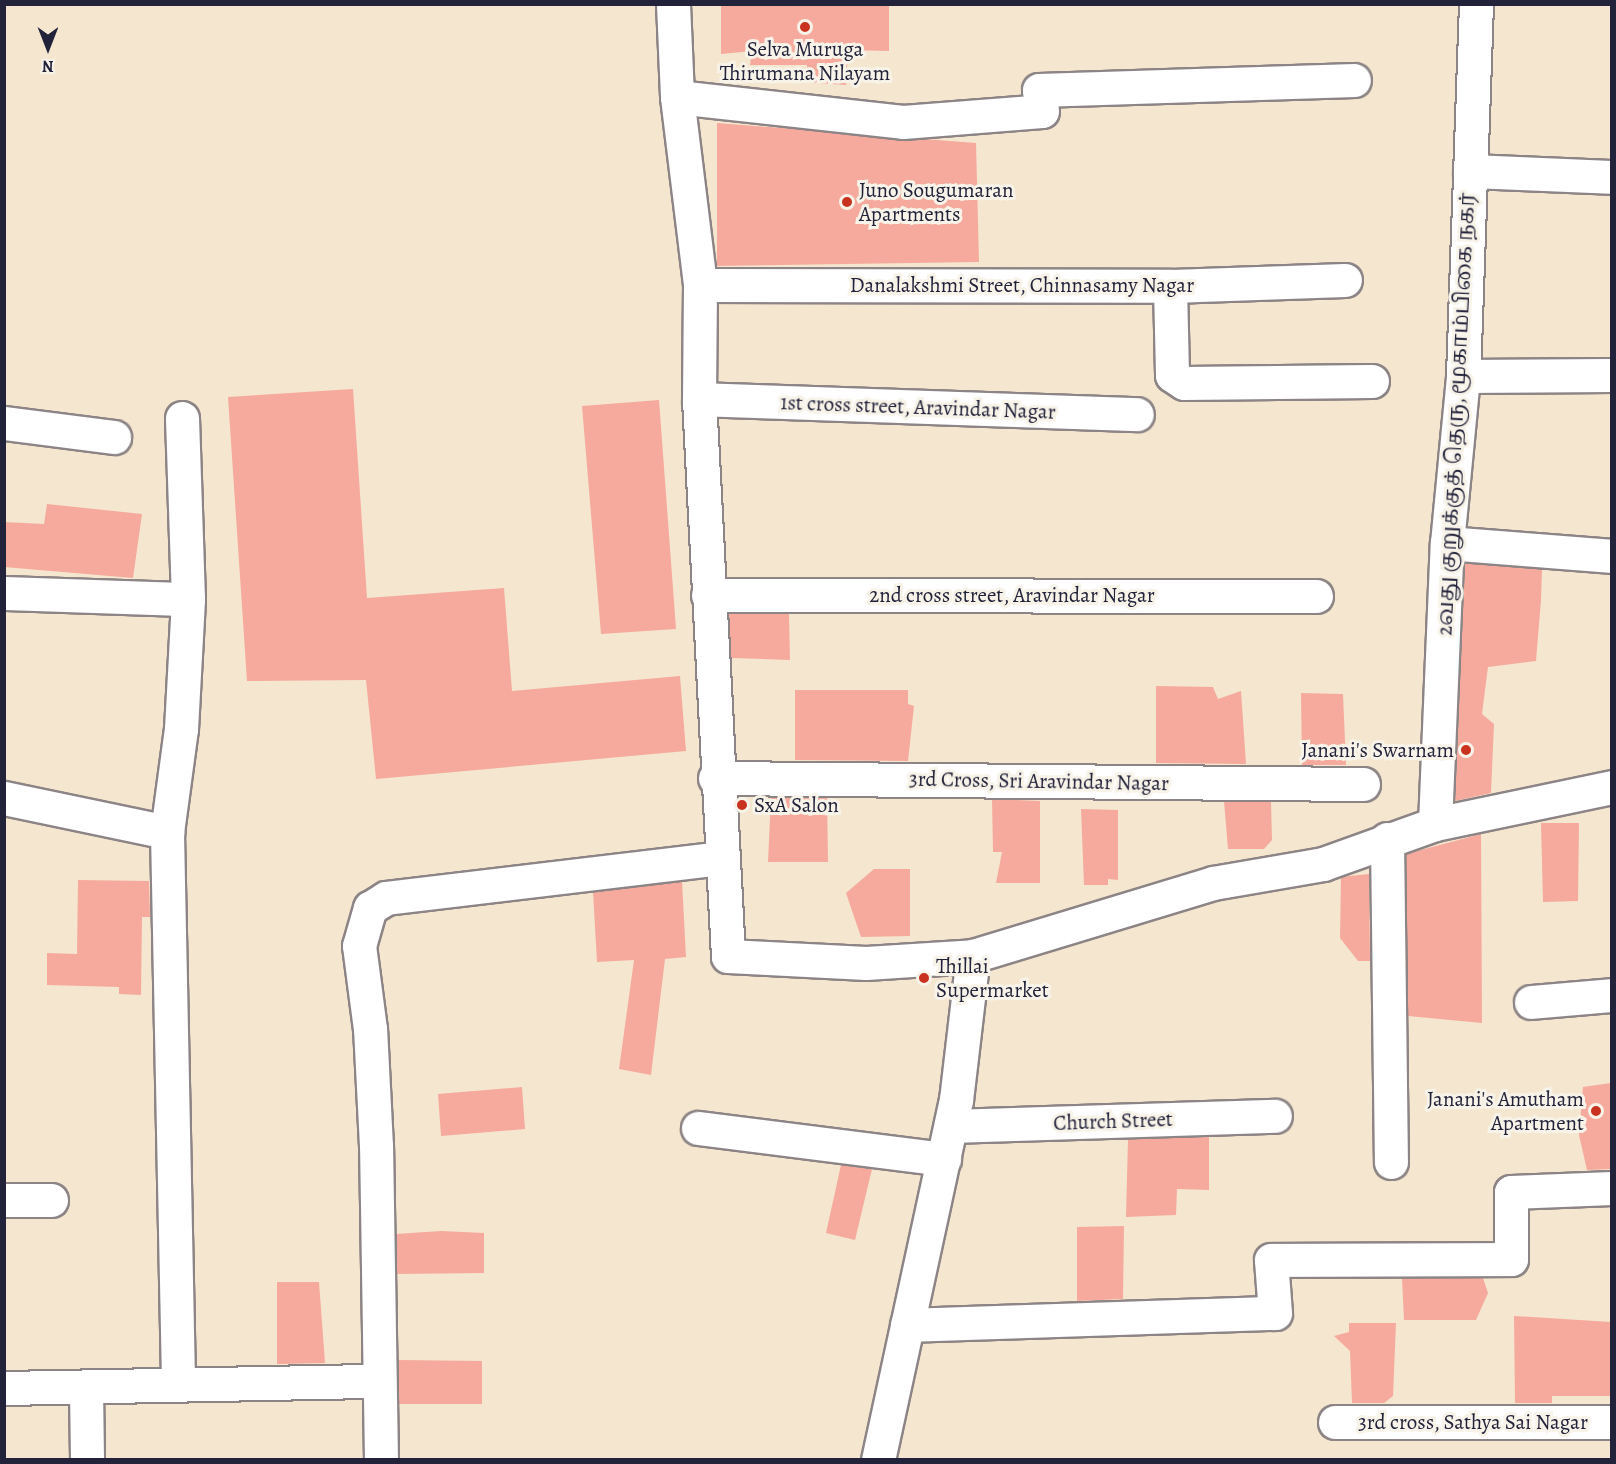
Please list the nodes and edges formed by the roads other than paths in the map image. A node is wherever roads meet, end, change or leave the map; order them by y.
1 (673, 4) edge
2 (1476, 4) edge
3 (1354, 80) dead end
4 (677, 97) junction
5 (1470, 171) junction
6 (1611, 177) edge
7 (1345, 280) dead end
8 (700, 285) junction
9 (1170, 286) junction
10 (1611, 375) edge
11 (1463, 376) junction
12 (1372, 381) dead end
13 (699, 399) junction
14 (1137, 414) dead end
15 (182, 418) dead end
16 (4, 423) edge
17 (114, 437) dead end
18 (1447, 543) junction
19 (1611, 556) edge
20 (4, 593) edge
21 (708, 595) junction
22 (1316, 596) dead end
23 (188, 599) junction
24 (715, 778) junction
25 (1364, 784) dead end
26 (1611, 787) edge
27 (4, 798) edge
28 (1435, 824) junction
29 (167, 832) junction
30 (1387, 839) junction
31 (721, 858) junction
32 (973, 956) junction
33 (1611, 995) edge
34 (1531, 1002) dead end
35 (1275, 1116) dead end
36 (951, 1126) junction
37 (698, 1128) dead end
38 (944, 1159) junction
39 (1391, 1162) dead end
40 (1611, 1188) edge
41 (4, 1200) edge
42 (51, 1200) dead end
43 (907, 1325) junction
44 (178, 1381) junction
45 (379, 1381) junction
46 (86, 1387) junction
47 (4, 1388) edge
48 (1335, 1422) dead end
49 (1611, 1422) edge
50 (87, 1460) edge
51 (381, 1460) edge
52 (878, 1460) edge

1 - 4 street
2 - 5 street, 2வது குறுக்குத் தெரு, மூகாம்பிகை நகர்
3 - 4 street
4 - 8 street
5 - 6 street
5 - 11 street, 2வது குறுக்குத் தெரு, மூகாம்பிகை நகர்
7 - 9 street, Danalakshmi Street, Chinnasamy Nagar
8 - 9 street, Danalakshmi Street, Chinnasamy Nagar
8 - 13 street
9 - 12 street
10 - 11 street
11 - 18 street, 2வது குறுக்குத் தெரு, மூகாம்பிகை நகர்
13 - 14 street, 1st cross street, Aravindar Nagar
13 - 21 street
15 - 23 street
16 - 17 street
18 - 19 street
18 - 28 street, 2வது குறுக்குத் தெரு, மூகாம்பிகை நகர்
20 - 23 street
21 - 22 street, 2nd cross street, Aravindar Nagar
21 - 24 street
23 - 29 street
24 - 25 street, 3rd Cross, Sri Aravindar Nagar
24 - 31 street
26 - 28 street
27 - 29 street
28 - 30 street
29 - 44 street
30 - 32 street
30 - 39 street
31 - 32 street
31 - 45 street
32 - 36 street
33 - 34 street
35 - 36 street, Church Street
36 - 38 street
37 - 38 street
38 - 43 street
40 - 43 street
41 - 42 street
43 - 52 street
44 - 45 street
44 - 46 street
45 - 51 street
46 - 47 street
46 - 50 street
48 - 49 street, 3rd cross, Sathya Sai Nagar

